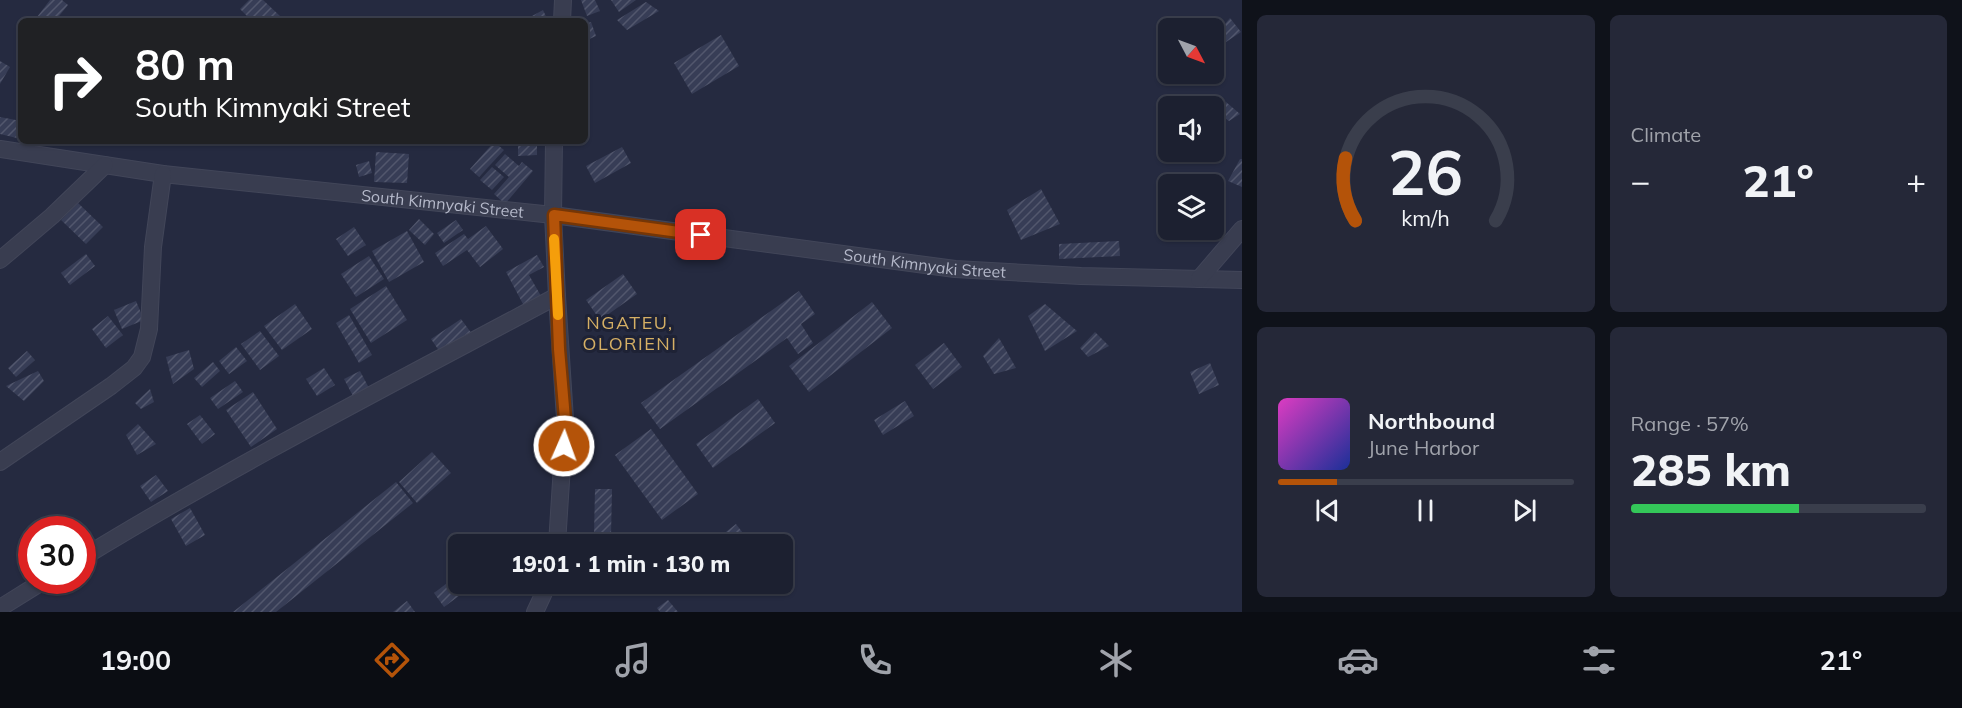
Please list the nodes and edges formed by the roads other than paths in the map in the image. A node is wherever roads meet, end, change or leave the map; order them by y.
1 (563, 0) edge
2 (562, 18) edge
3 (554, 144) edge
4 (0, 148) edge
5 (105, 165) junction
6 (163, 174) junction
7 (554, 215) junction
8 (1242, 229) edge
9 (0, 261) edge
10 (1199, 279) junction
11 (1242, 280) edge
12 (557, 296) junction
13 (0, 462) edge
14 (558, 534) edge
15 (96, 549) edge
16 (22, 594) edge
17 (544, 594) edge
18 (0, 608) edge
19 (535, 612) edge

1 - 2 street
3 - 7 street
4 - 5 street, South Kimnyaki Street
5 - 6 street, South Kimnyaki Street
5 - 9 street
6 - 7 street, South Kimnyaki Street
6 - 13 street
7 - 10 street, South Kimnyaki Street
7 - 12 street
8 - 10 street
10 - 11 street, South Kimnyaki Street
12 - 14 street
12 - 15 street
16 - 18 street
17 - 19 street

